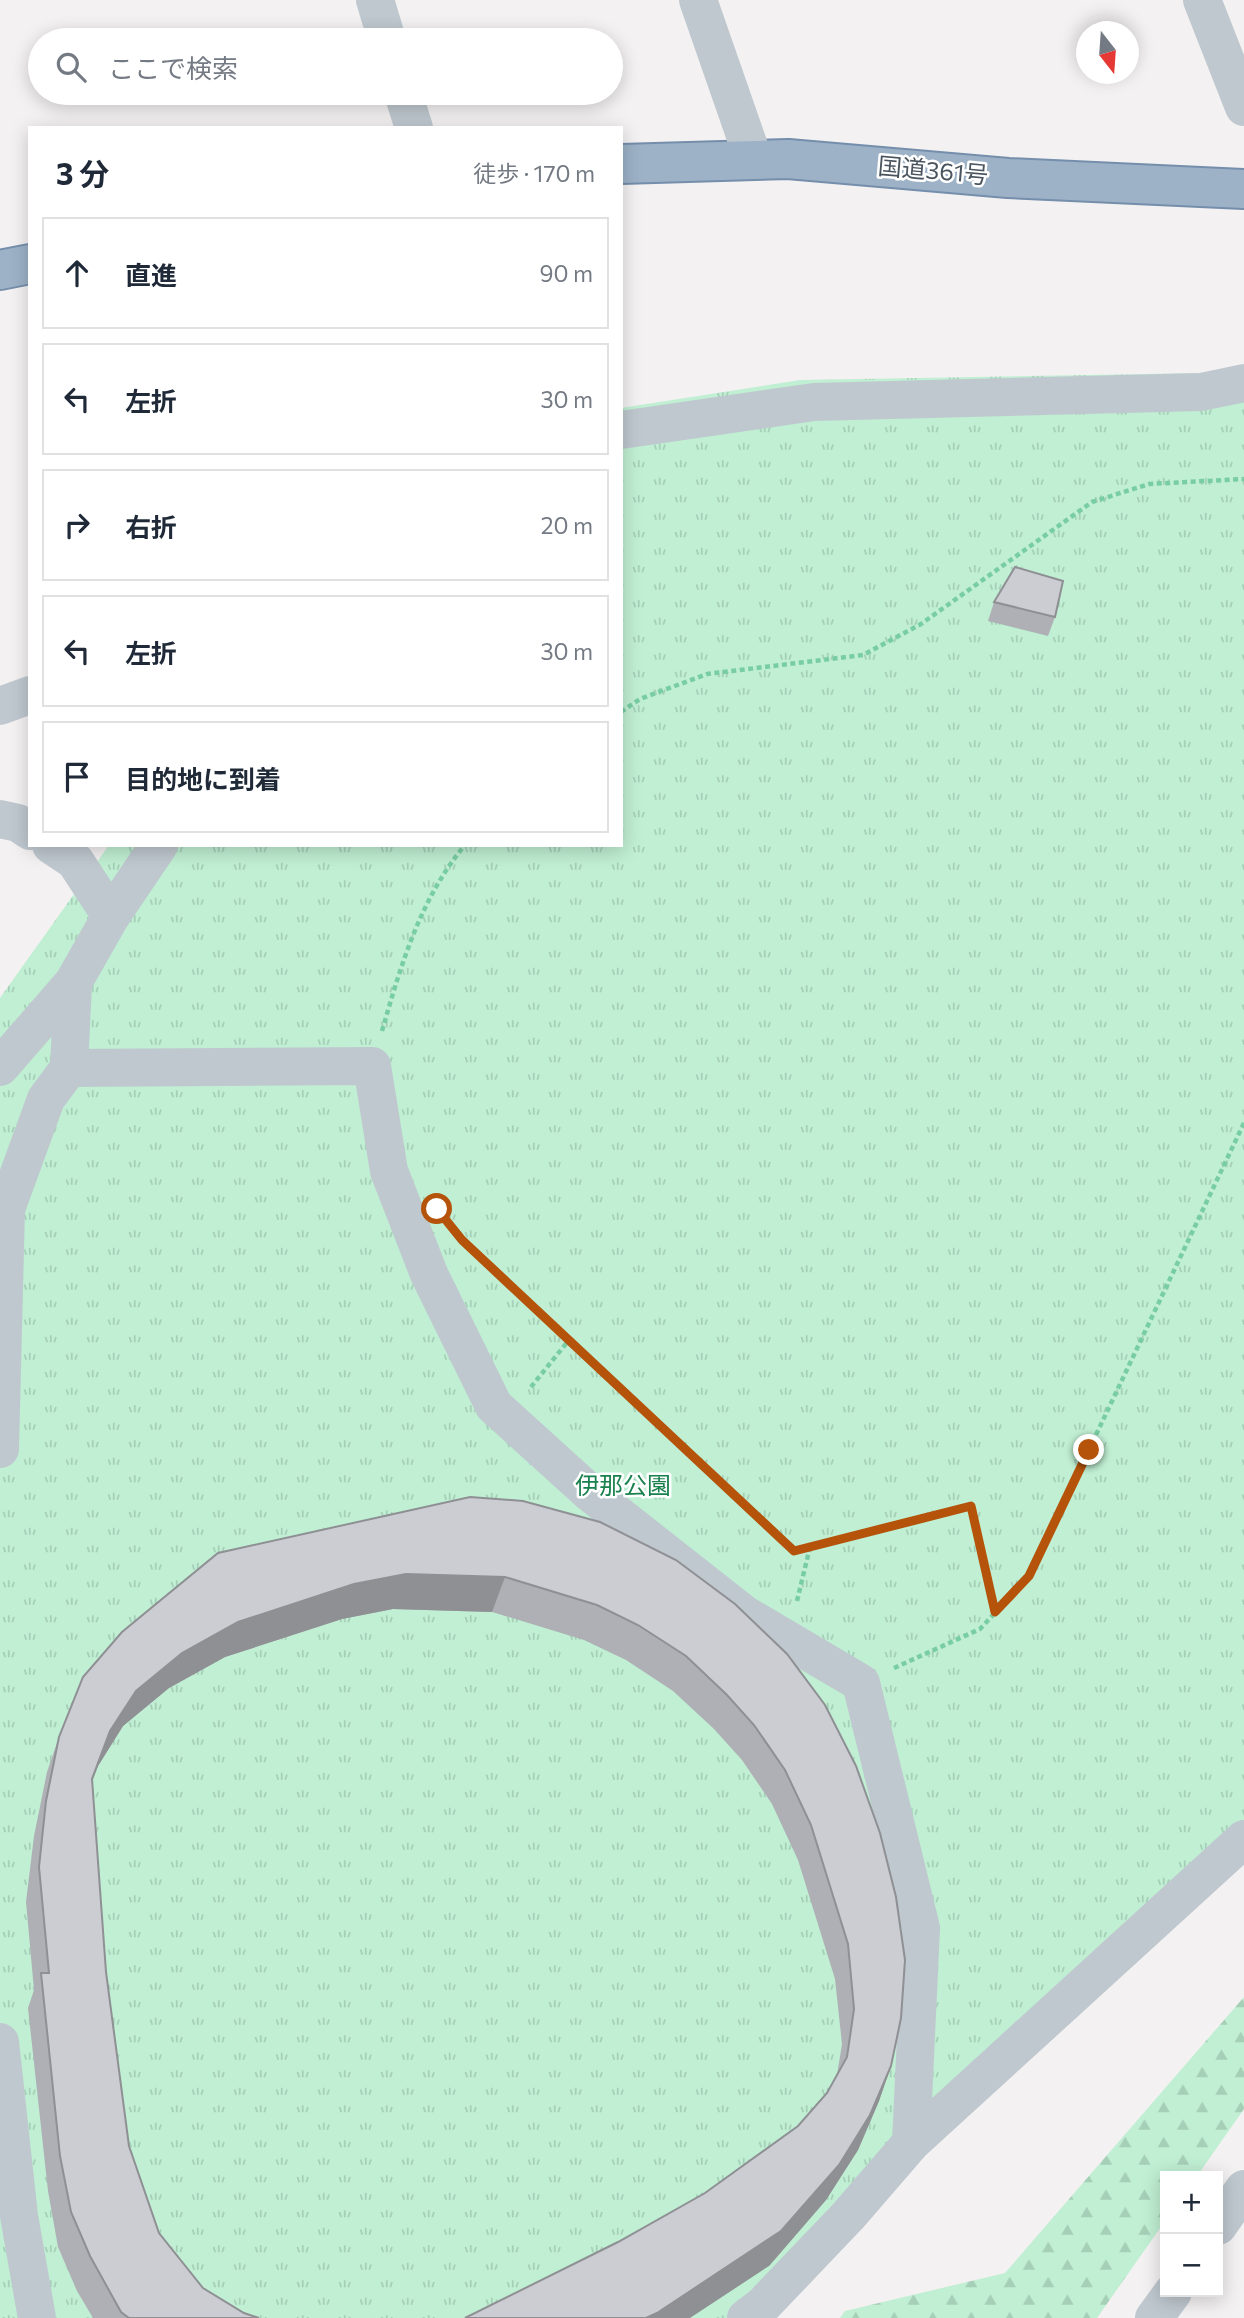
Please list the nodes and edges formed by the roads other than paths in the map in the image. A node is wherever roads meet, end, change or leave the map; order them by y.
1 (375, 0) edge
2 (698, 0) edge
3 (1202, 0) edge
4 (383, 28) edge
5 (407, 105) edge
6 (1244, 107) edge
7 (413, 126) edge
8 (753, 158) junction
9 (623, 164) edge
10 (1244, 189) edge
11 (28, 264) edge
12 (0, 270) edge
13 (1244, 383) edge
14 (623, 430) edge
15 (28, 696) edge
16 (0, 706) edge
17 (0, 819) edge
18 (28, 830) edge
19 (54, 847) edge
20 (158, 847) edge
21 (111, 916) junction
22 (72, 982) junction
23 (0, 1067) edge
24 (69, 1068) junction
25 (0, 1449) edge
26 (1244, 1839) edge
27 (0, 2042) edge
28 (911, 2143) junction
29 (1244, 2189) edge
30 (1223, 2220) edge
31 (1169, 2297) edge
32 (37, 2318) edge
33 (747, 2318) edge
34 (1154, 2318) edge

1 - 4 street
2 - 8 street
3 - 6 street
5 - 7 street
8 - 9 highway, 国道361号
8 - 10 highway, 国道361号
11 - 12 highway
13 - 14 street
15 - 16 street
17 - 18 street
19 - 21 street
20 - 21 street
21 - 22 street
22 - 23 street
22 - 24 street
24 - 25 street
24 - 28 street
26 - 28 street
27 - 32 street
28 - 33 street
29 - 30 street
31 - 34 street

